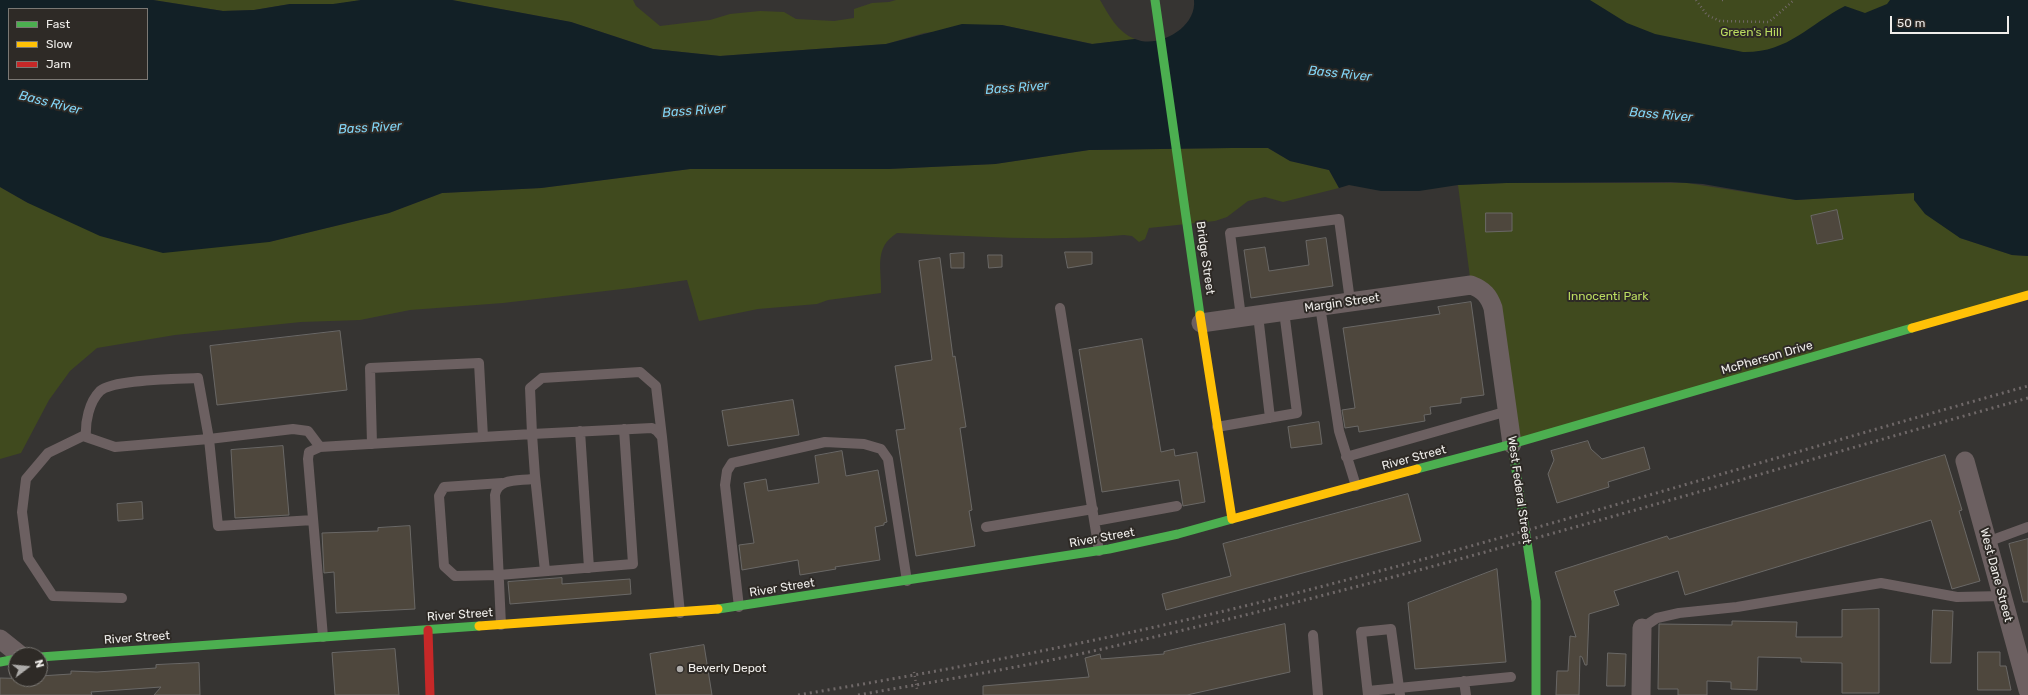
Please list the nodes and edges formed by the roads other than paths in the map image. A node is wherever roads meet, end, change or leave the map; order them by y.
1 (1155, 0) edge
2 (1482, 289) joint
3 (2028, 295) edge
4 (1350, 302) junction
5 (1320, 306) junction
6 (1060, 308) dead end
7 (1284, 311) junction
8 (1250, 316) junction
9 (1201, 323) junction
10 (1508, 411) junction
11 (1270, 418) junction
12 (1217, 427) junction
13 (624, 429) junction
14 (580, 431) junction
15 (532, 434) junction
16 (85, 435) junction
17 (484, 437) junction
18 (662, 437) junction
19 (208, 439) junction
20 (372, 444) junction
21 (1512, 444) junction
22 (320, 447) junction
23 (1346, 457) junction
24 (1965, 461) dead end
25 (535, 476) junction
26 (502, 483) junction
27 (1356, 486) junction
28 (1178, 506) dead end
29 (1093, 510) junction
30 (1232, 519) junction
31 (1094, 521) junction
32 (313, 524) junction
33 (986, 526) dead end
34 (2028, 527) edge
35 (1987, 542) junction
36 (1099, 551) junction
37 (589, 568) junction
38 (545, 571) junction
39 (499, 575) junction
40 (907, 581) junction
41 (2002, 596) junction
42 (122, 598) dead end
43 (739, 607) junction
44 (680, 613) junction
45 (502, 625) junction
46 (1642, 628) joint
47 (428, 630) junction
48 (1313, 635) dead end
49 (323, 637) junction
50 (0, 639) edge
51 (10, 647) edge
52 (48, 656) edge
53 (1511, 677) dead end
54 (1464, 681) junction
55 (2028, 690) edge
56 (1400, 691) edge
57 (1368, 693) edge
58 (430, 695) edge
59 (1318, 695) edge
60 (1466, 695) edge
61 (1536, 695) edge
62 (1641, 695) edge

1 - 9 street, Bridge Street
2 - 4 street, Margin Street
2 - 10 street, West Federal Street
3 - 21 street, McPherson Drive
4 - 5 street, Margin Street
4 - 8 lane
5 - 7 street, Margin Street
5 - 23 lane
6 - 29 lane
7 - 8 street, Margin Street
7 - 11 lane
8 - 9 street, Margin Street
8 - 11 lane
9 - 12 street, Bridge Street
10 - 21 street, West Federal Street
10 - 23 lane
11 - 12 lane
12 - 30 street, Bridge Street
13 - 14 lane
13 - 18 lane
13 - 37 lane
14 - 15 lane
14 - 37 lane
15 - 17 lane
15 - 18 lane
15 - 25 lane
16 - 19 lane
16 - 19 lane
16 - 42 lane
17 - 20 lane
17 - 20 lane
18 - 44 lane
19 - 22 lane
19 - 32 lane
20 - 22 lane
21 - 27 street, River Street
21 - 61 street, West Federal Street
22 - 32 lane
23 - 27 lane
24 - 35 street, West Dane Street
25 - 26 lane
25 - 38 lane
26 - 39 lane
26 - 39 lane
27 - 30 street, River Street
28 - 31 lane
29 - 31 lane
29 - 33 lane
30 - 36 street, River Street
31 - 36 lane
32 - 49 lane
34 - 35 lane
35 - 41 street, West Dane Street
36 - 40 street, River Street
37 - 38 lane
38 - 39 lane
39 - 45 lane
40 - 43 street, River Street
40 - 43 lane
41 - 46 lane
41 - 55 street, West Dane Street
43 - 44 street, River Street
44 - 45 street, River Street
45 - 47 street, River Street
46 - 62 street
47 - 49 street, River Street
47 - 58 street
48 - 59 lane
49 - 52 street, River Street
50 - 51 street
53 - 54 lane
54 - 56 lane
54 - 60 lane
56 - 57 lane
56 - 57 lane

